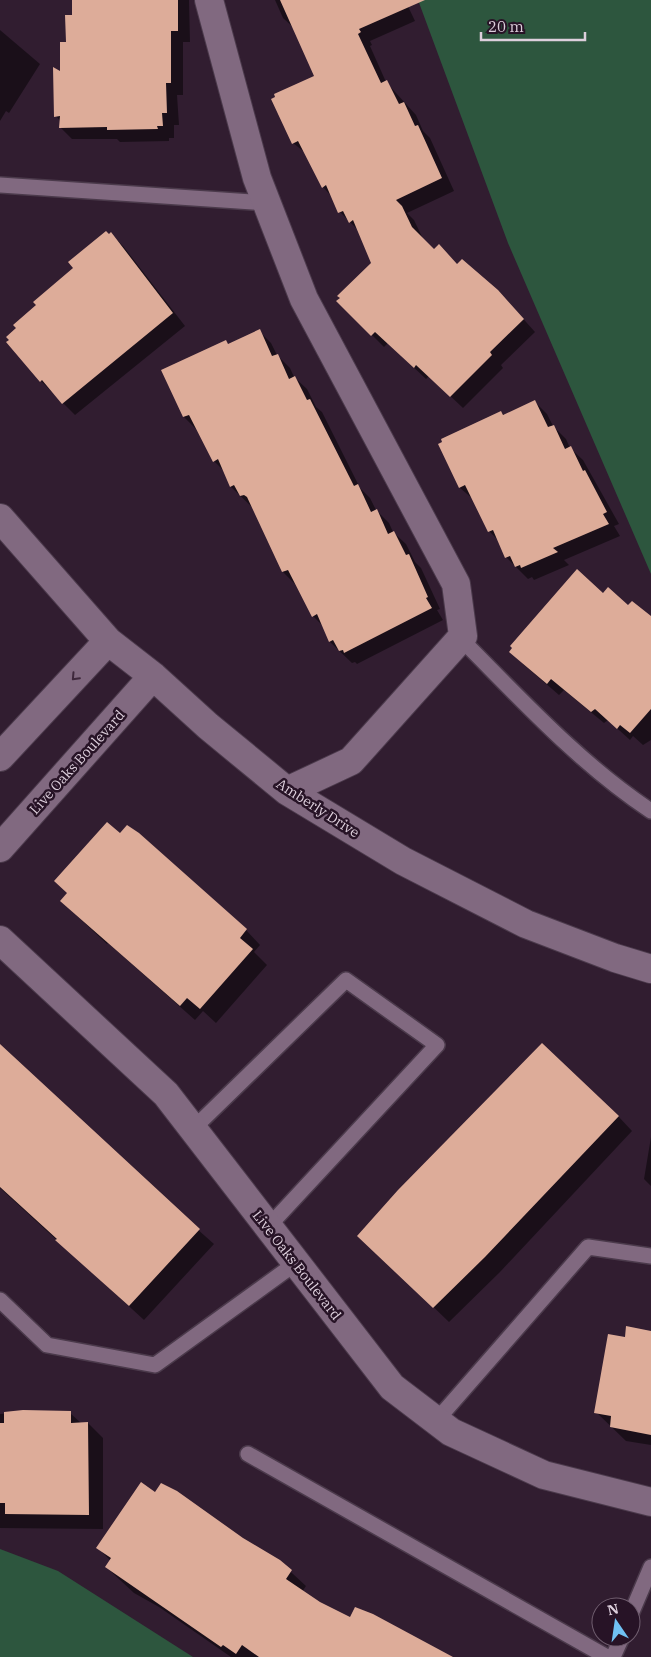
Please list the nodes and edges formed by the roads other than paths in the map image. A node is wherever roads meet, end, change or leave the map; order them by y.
1 (209, 0) edge
2 (0, 185) edge
3 (267, 203) junction
4 (0, 518) edge
5 (461, 638) junction
6 (108, 641) junction
7 (153, 676) junction
8 (0, 757) edge
9 (287, 791) junction
10 (651, 811) edge
11 (0, 848) edge
12 (0, 940) edge
13 (651, 969) edge
14 (193, 1129) junction
15 (268, 1228) junction
16 (651, 1256) edge
17 (296, 1263) junction
18 (0, 1300) edge
19 (436, 1421) junction
20 (248, 1454) dead end
21 (651, 1502) edge
22 (651, 1567) edge
23 (638, 1597) edge
24 (607, 1657) edge

1 - 3 street
2 - 3 lane
3 - 5 street
4 - 6 street, Amberly Drive
5 - 9 street
5 - 10 lane
6 - 7 street, Amberly Drive
6 -> 8 street
7 - 9 street, Amberly Drive
7 - 11 street, Live Oaks Boulevard
9 - 13 street, Amberly Drive
12 - 14 street, Live Oaks Boulevard
14 - 15 street, Live Oaks Boulevard
14 - 15 lane
15 - 17 street, Live Oaks Boulevard
16 - 19 lane
17 - 18 lane
17 - 19 street, Live Oaks Boulevard
19 - 21 street, Live Oaks Boulevard
20 - 24 lane
22 - 23 lane

